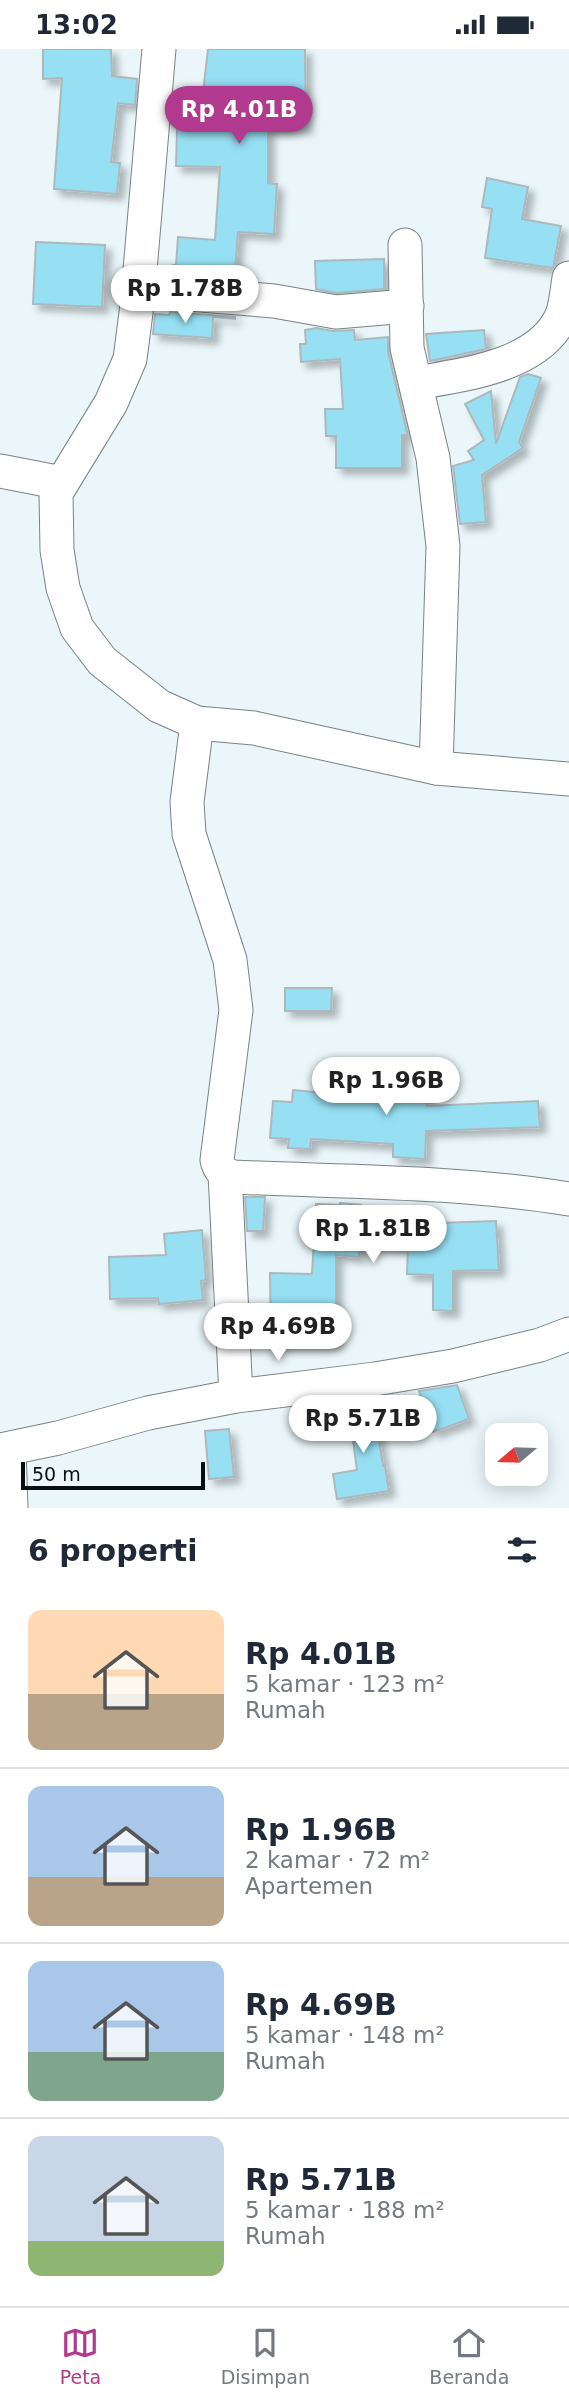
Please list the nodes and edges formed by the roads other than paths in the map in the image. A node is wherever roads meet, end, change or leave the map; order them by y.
1 (159, 49) edge
2 (405, 245) dead end
3 (569, 278) edge
4 (138, 290) junction
5 (407, 306) junction
6 (416, 383) junction
7 (0, 471) edge
8 (62, 483) junction
9 (197, 723) junction
10 (436, 768) junction
11 (569, 779) edge
12 (225, 1174) junction
13 (569, 1199) edge
14 (569, 1334) edge
15 (236, 1396) junction
16 (5, 1450) edge
17 (11, 1508) edge

1 - 4 street
2 - 5 street
3 - 6 street
4 - 5 street
4 - 8 street
5 - 6 street
6 - 10 street
7 - 8 street
8 - 9 street
9 - 10 street
9 - 12 street
10 - 11 street
12 - 13 street
12 - 15 street
14 - 15 street
15 - 16 street
16 - 17 street

